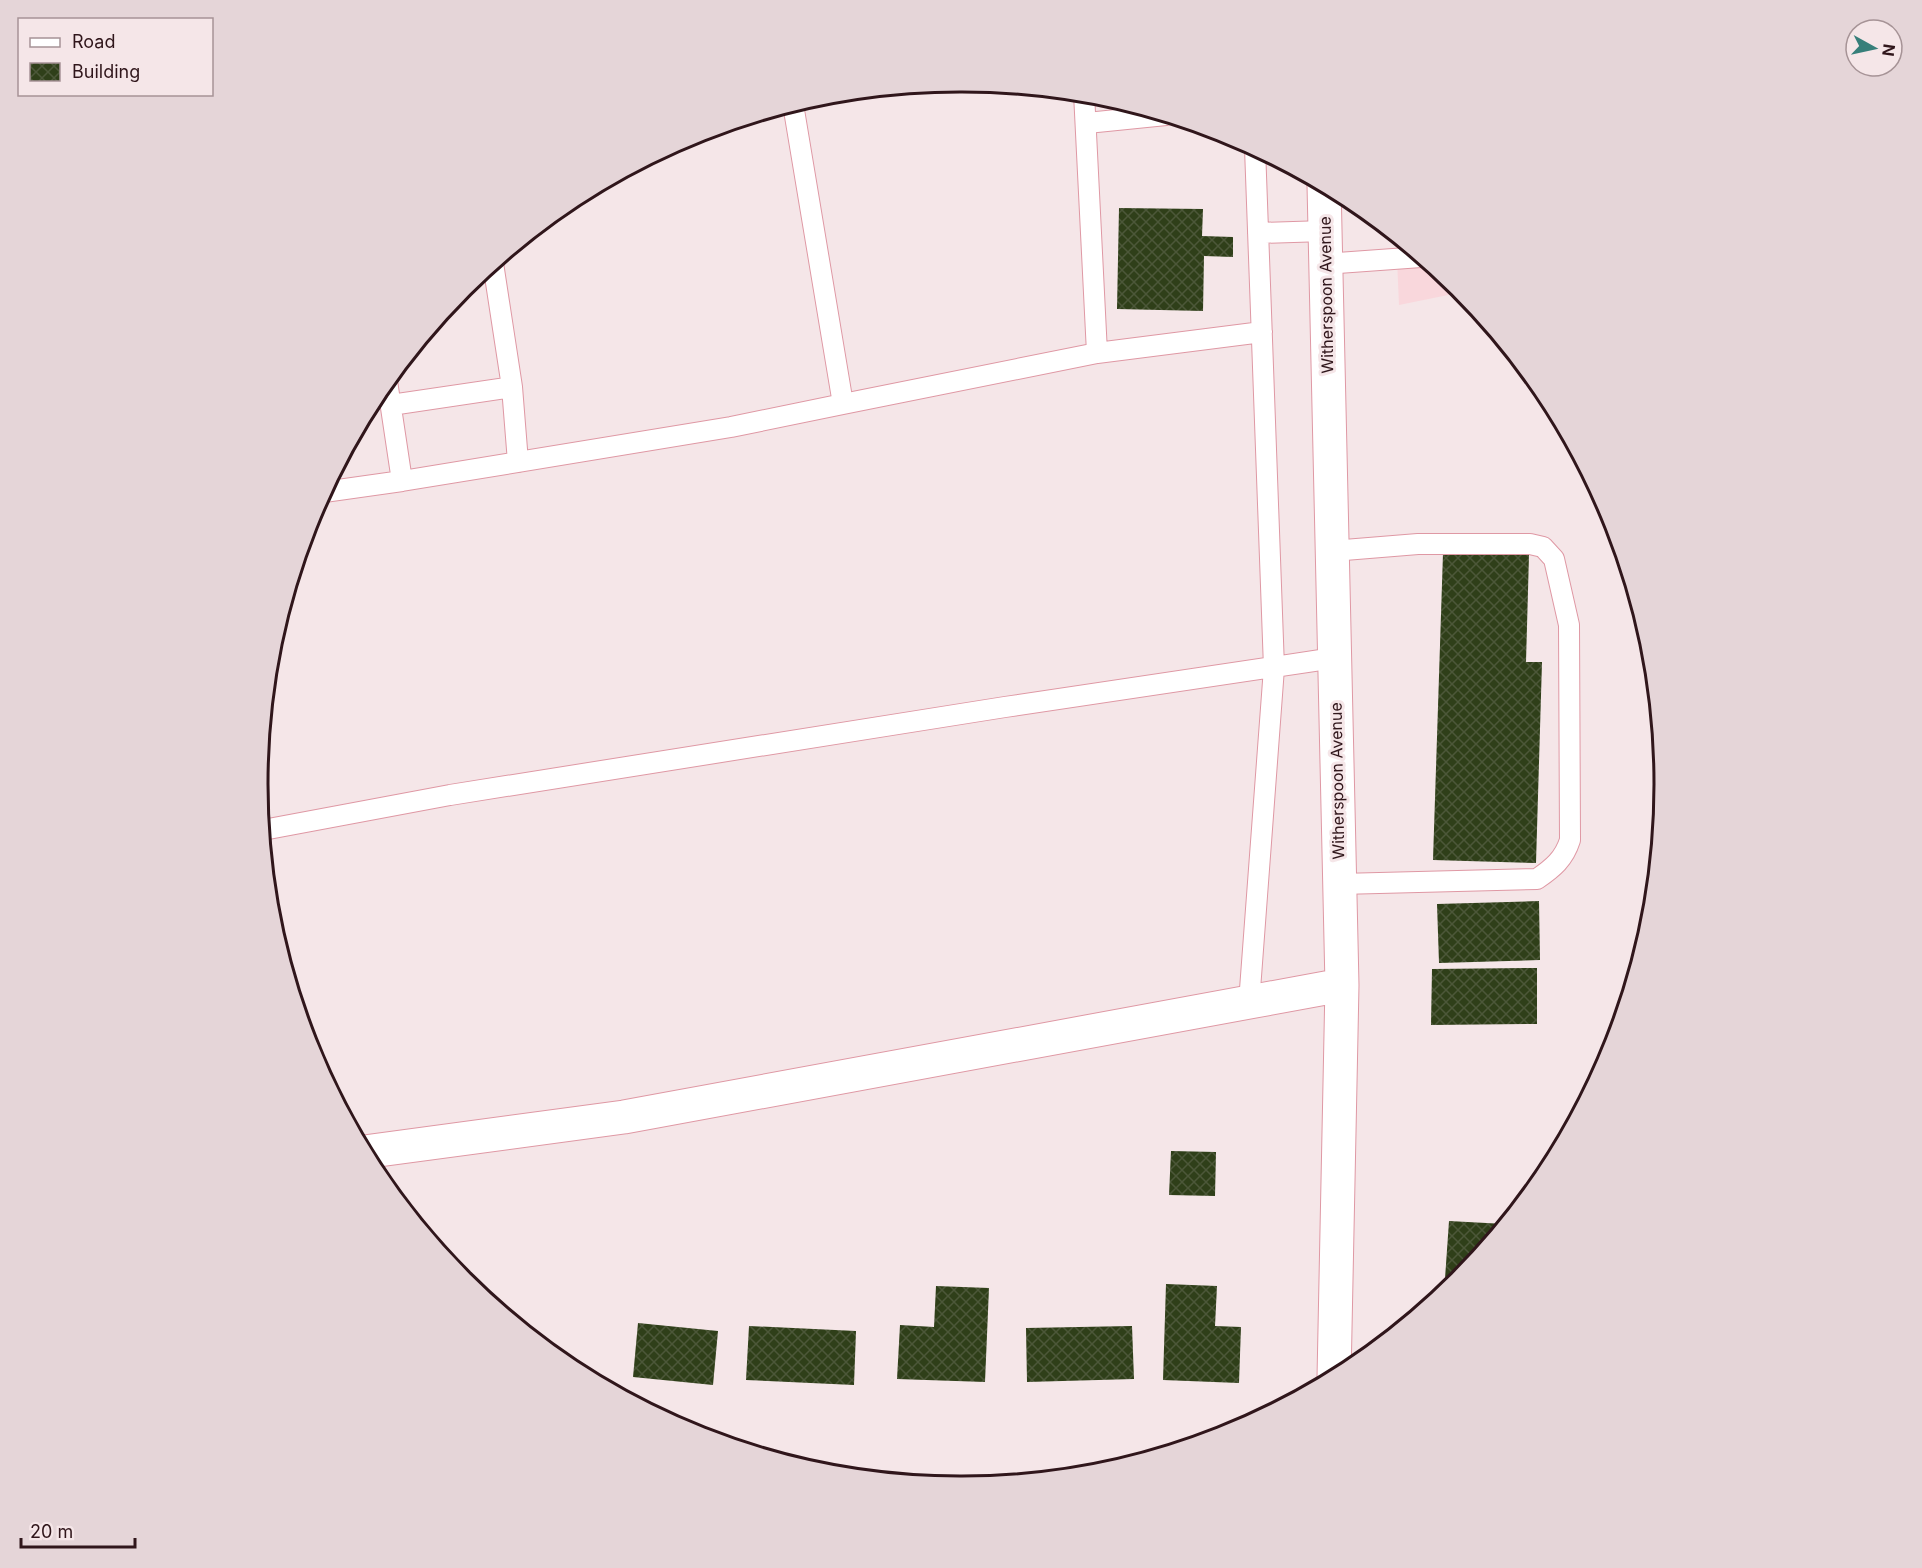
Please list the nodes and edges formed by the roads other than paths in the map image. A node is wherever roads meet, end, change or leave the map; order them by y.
1 (1085, 103) edge
2 (795, 112) edge
3 (1147, 117) edge
4 (1087, 123) junction
5 (1255, 158) edge
6 (1324, 195) edge
7 (1325, 231) junction
8 (1258, 233) junction
9 (1411, 258) edge
10 (1324, 264) junction
11 (494, 272) edge
12 (1262, 332) junction
13 (1097, 353) junction
14 (512, 387) junction
15 (389, 393) edge
16 (843, 404) junction
17 (391, 405) junction
18 (518, 462) junction
19 (402, 481) junction
20 (334, 491) edge
21 (1332, 551) junction
22 (1334, 658) junction
23 (1274, 668) junction
24 (270, 829) edge
25 (1340, 884) junction
26 (1342, 985) junction
27 (1249, 1003) junction
28 (374, 1151) edge
29 (1334, 1367) edge

1 - 4 lane
2 - 16 lane
3 - 4 lane
4 - 13 lane
5 - 8 lane
6 - 7 street, Witherspoon Avenue
7 - 8 lane
7 - 10 street, Witherspoon Avenue
8 - 12 lane
9 - 10 lane
10 - 21 street, Witherspoon Avenue
11 - 14 lane
12 - 13 lane
12 - 23 lane
13 - 16 lane
14 - 17 lane
14 - 18 lane
15 - 17 lane
16 - 18 lane
17 - 19 lane
18 - 19 lane
19 - 20 lane
21 - 22 street, Witherspoon Avenue
21 - 25 lane
22 - 23 lane
22 - 25 street, Witherspoon Avenue
23 - 24 lane
23 - 27 lane
25 - 26 street, Witherspoon Avenue
26 - 27 street
26 - 29 street, Witherspoon Avenue
27 - 28 street

